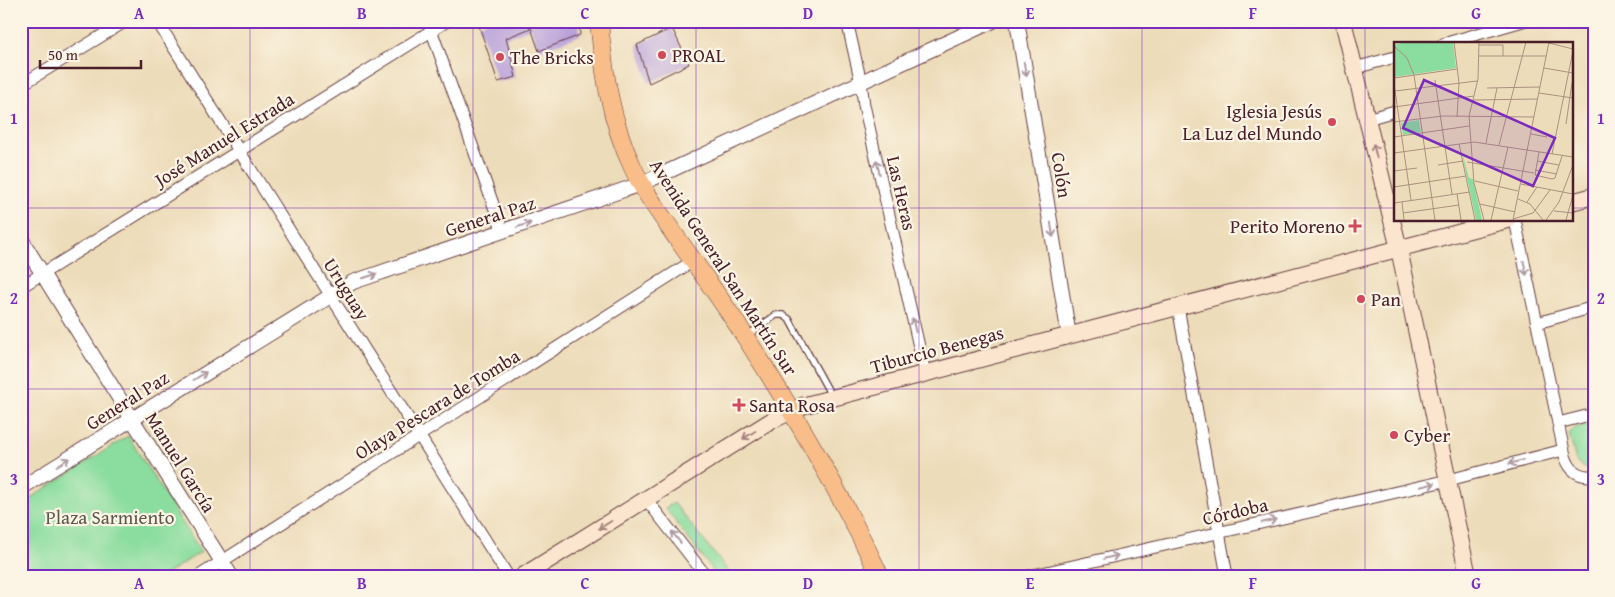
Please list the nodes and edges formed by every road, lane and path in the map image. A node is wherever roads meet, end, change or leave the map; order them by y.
1 (126, 21) edge
2 (157, 21) edge
3 (447, 21) edge
4 (599, 21) edge
5 (847, 21) edge
6 (993, 21) edge
7 (1017, 21) edge
8 (1343, 21) edge
9 (1523, 21) edge
10 (430, 26) edge
11 (1450, 42) edge
12 (1394, 57) edge
13 (1355, 68) junction
14 (861, 83) junction
15 (21, 85) edge
16 (1394, 111) edge
17 (1367, 119) junction
18 (239, 150) junction
19 (641, 184) junction
20 (1594, 196) edge
21 (1572, 202) edge
22 (1502, 221) edge
23 (1515, 221) edge
24 (502, 232) junction
25 (21, 239) edge
26 (1399, 249) junction
27 (693, 261) junction
28 (43, 273) junction
29 (21, 287) edge
30 (330, 295) junction
31 (1178, 307) junction
32 (1594, 307) edge
33 (1537, 323) junction
34 (1069, 336) junction
35 (746, 337) junction
36 (924, 373) junction
37 (832, 397) junction
38 (791, 410) junction
39 (1594, 414) edge
40 (132, 419) junction
41 (1558, 423) junction
42 (419, 436) junction
43 (1563, 450) junction
44 (1594, 476) edge
45 (1449, 480) junction
46 (21, 488) edge
47 (646, 499) junction
48 (1219, 533) junction
49 (222, 561) junction
50 (199, 576) edge
51 (231, 576) edge
52 (508, 576) edge
53 (523, 576) edge
54 (706, 576) edge
55 (880, 576) edge
56 (1029, 576) edge
57 (1227, 576) edge
58 (1468, 576) edge

1 - 15 street
2 - 18 street, Uruguay
3 - 10 street, José Manuel Estrada
4 - 19 main road, Avenida General San Martín Sur
5 - 14 street, Las Heras
6 - 14 street, General Paz
7 -> 34 street, Colón
8 - 13 main road
9 - 11 street
10 - 18 street, José Manuel Estrada
10 - 24 street
12 - 13 street
13 - 17 main road
14 - 19 street, General Paz
36 -> 14 street, Las Heras
16 - 17 street
26 -> 17 main road
18 - 28 street, José Manuel Estrada
18 - 30 street, Uruguay
24 -> 19 street, General Paz
19 - 27 main road, Avenida General San Martín Sur
20 - 21 main road
22 - 26 main road, Tiburcio Benegas
23 -> 33 street
30 -> 24 street, General Paz
25 - 28 street, Manuel García
26 - 31 main road, Tiburcio Benegas
26 - 45 main road
27 - 35 main road, Avenida General San Martín Sur
27 - 42 street, Olaya Pescara de Tomba
28 - 29 street, José Manuel Estrada
28 - 40 street, Manuel García
40 -> 30 street, General Paz
30 - 42 street, Uruguay
31 - 34 main road, Tiburcio Benegas
31 - 48 street
32 - 33 street
33 - 41 street
34 - 36 main road, Tiburcio Benegas
35 - 37 lane
35 - 38 main road, Avenida General San Martín Sur
36 - 37 main road, Tiburcio Benegas
37 - 38 main road, Tiburcio Benegas
38 -> 47 main road, Tiburcio Benegas
38 - 55 main road, Avenida General San Martín Sur
39 - 41 street
46 -> 40 street, General Paz
40 - 49 street, Manuel García
41 - 43 street
42 - 49 street, Olaya Pescara de Tomba
42 - 52 street, Uruguay
43 - 44 street
43 -> 45 street, Córdoba
48 -> 45 street, Córdoba
45 - 58 main road
47 -> 53 main road, Tiburcio Benegas
54 -> 47 street
56 -> 48 street, Córdoba
48 - 57 street
49 - 50 street, Olaya Pescara de Tomba
49 - 51 street, Manuel García

